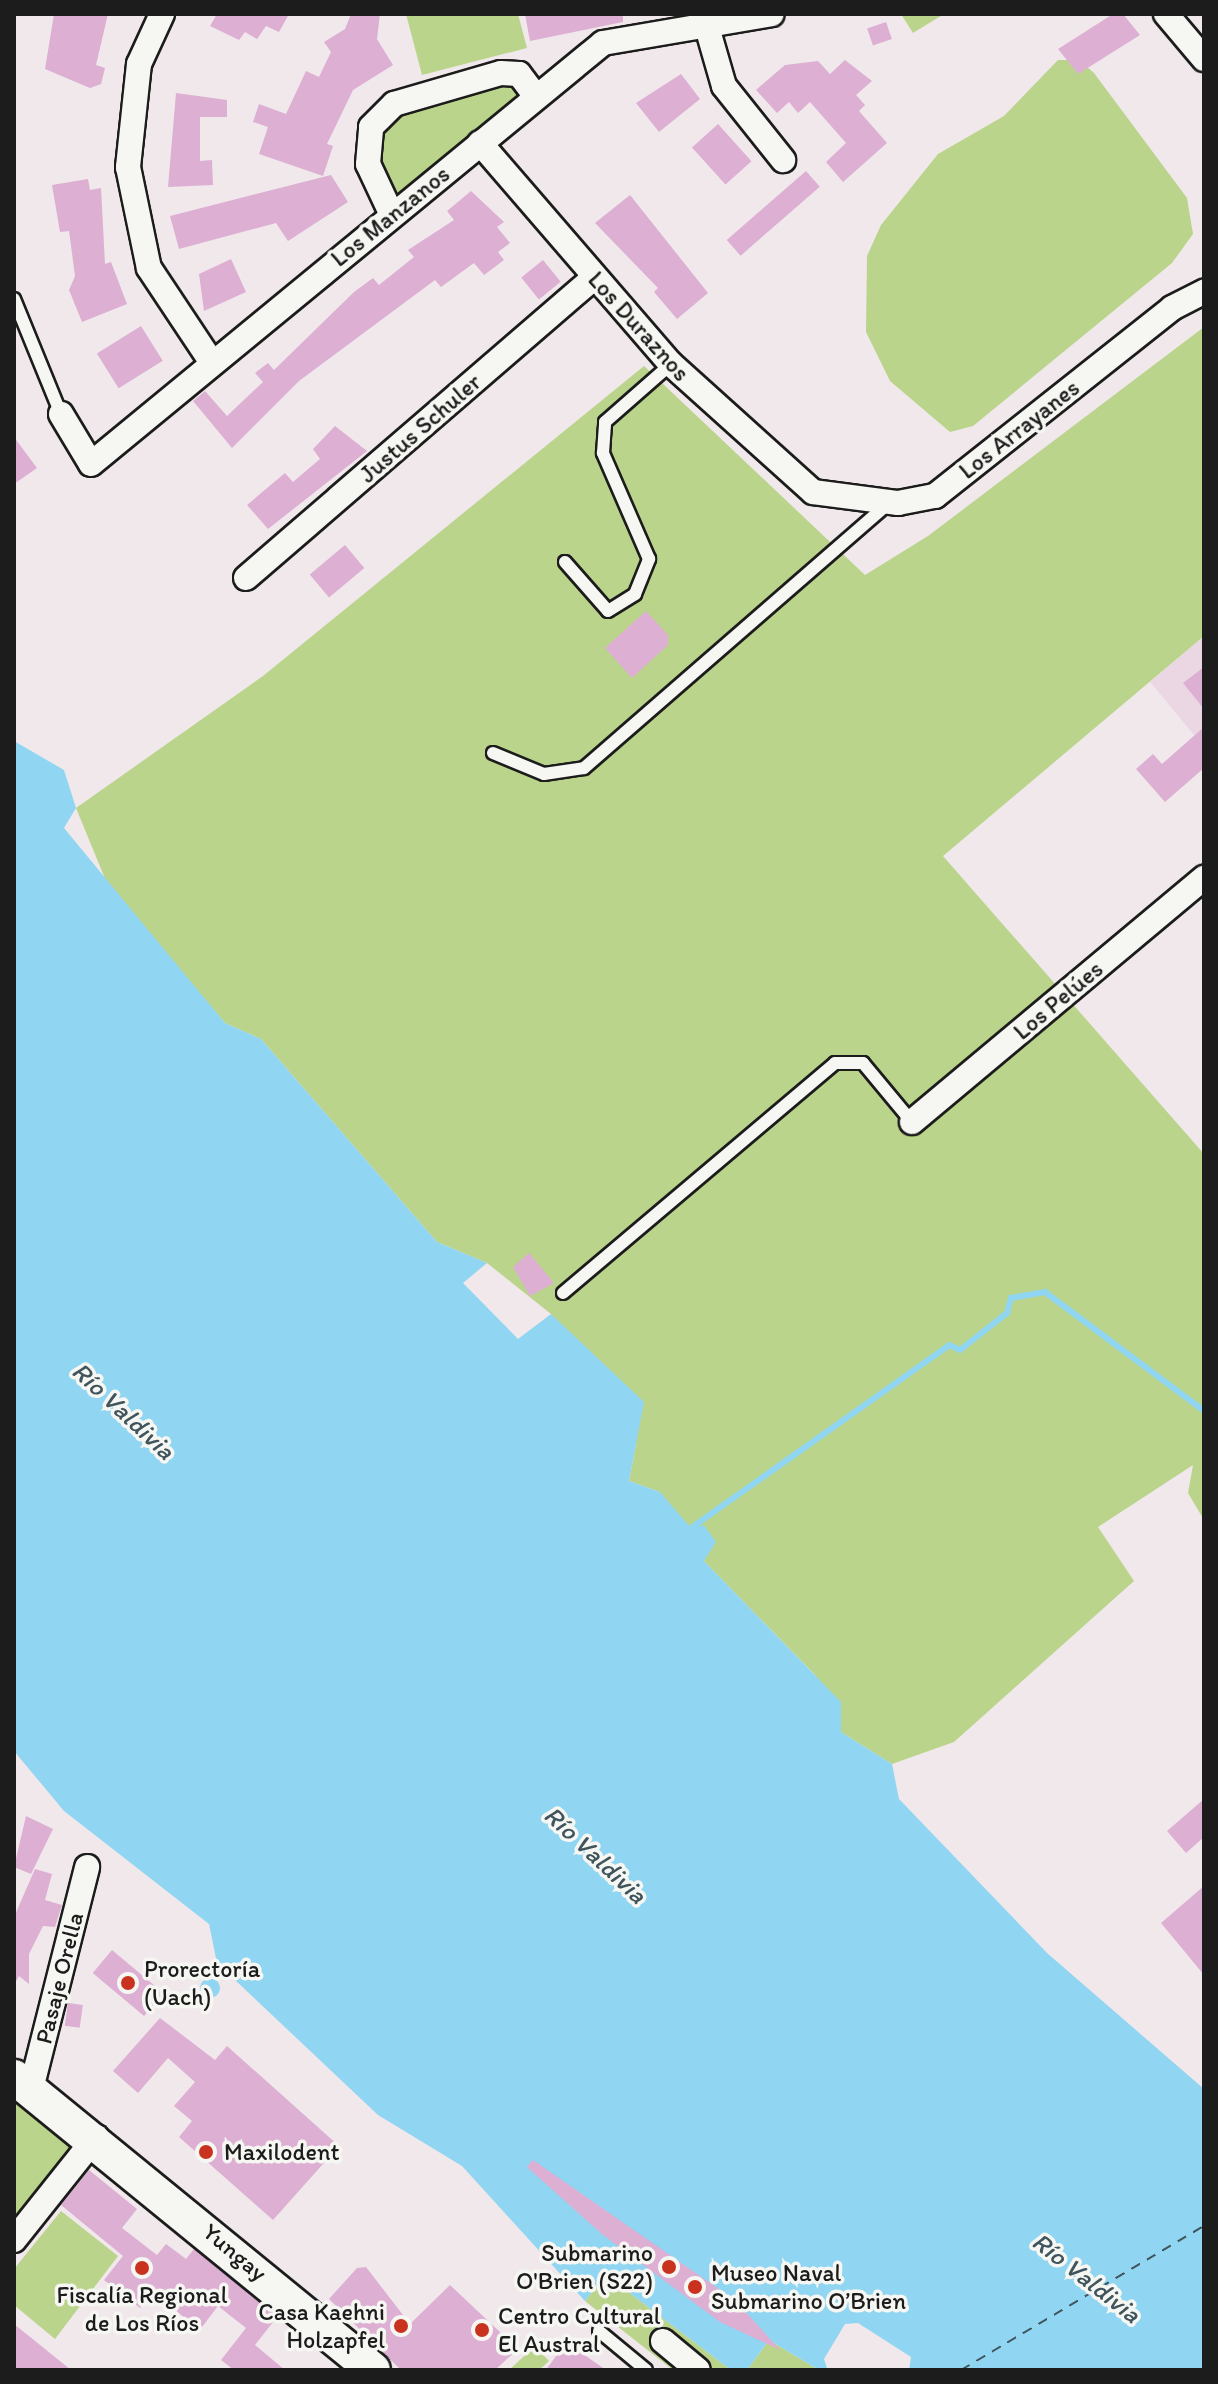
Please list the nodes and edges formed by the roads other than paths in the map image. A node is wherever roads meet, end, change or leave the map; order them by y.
1 (162, 14) edge
2 (772, 14) edge
3 (1166, 14) edge
4 (707, 27) junction
5 (1204, 59) edge
6 (535, 95) junction
7 (480, 143) junction
8 (783, 160) dead end
9 (391, 213) junction
10 (594, 278) junction
11 (1204, 292) edge
12 (14, 299) edge
13 (212, 363) junction
14 (671, 364) junction
15 (61, 414) joint
16 (813, 492) joint
17 (890, 502) junction
18 (565, 562) dead end
19 (246, 578) dead end
20 (493, 753) dead end
21 (1204, 878) edge
22 (912, 1122) joint
23 (563, 1293) dead end
24 (87, 1867) dead end
25 (22, 2083) edge
26 (96, 2137) junction
27 (14, 2240) edge
28 (599, 2331) dead end
29 (663, 2341) dead end
30 (373, 2370) edge
31 (646, 2370) edge
32 (698, 2370) edge

1 - 13 street
2 - 4 street, Los Manzanos
3 - 5 street
4 - 6 street, Los Manzanos
4 - 8 street
6 - 7 street, Los Manzanos
6 - 9 street
7 - 9 street, Los Manzanos
7 - 10 street, Los Duraznos
9 - 13 street, Los Manzanos
10 - 14 street, Los Duraznos
10 - 19 street, Justus Schuler
11 - 17 street, Los Arrayanes
12 - 15 lane
13 - 15 street, Los Manzanos
14 - 16 street, Los Duraznos
14 - 18 lane
16 - 17 street, Los Arrayanes
17 - 20 lane
21 - 22 street, Los Pelúes
22 - 23 lane
24 - 25 street, Pasaje Orella
25 - 26 main road, Yungay
26 - 27 street
26 - 30 main road, Yungay
28 - 31 lane
29 - 32 street

